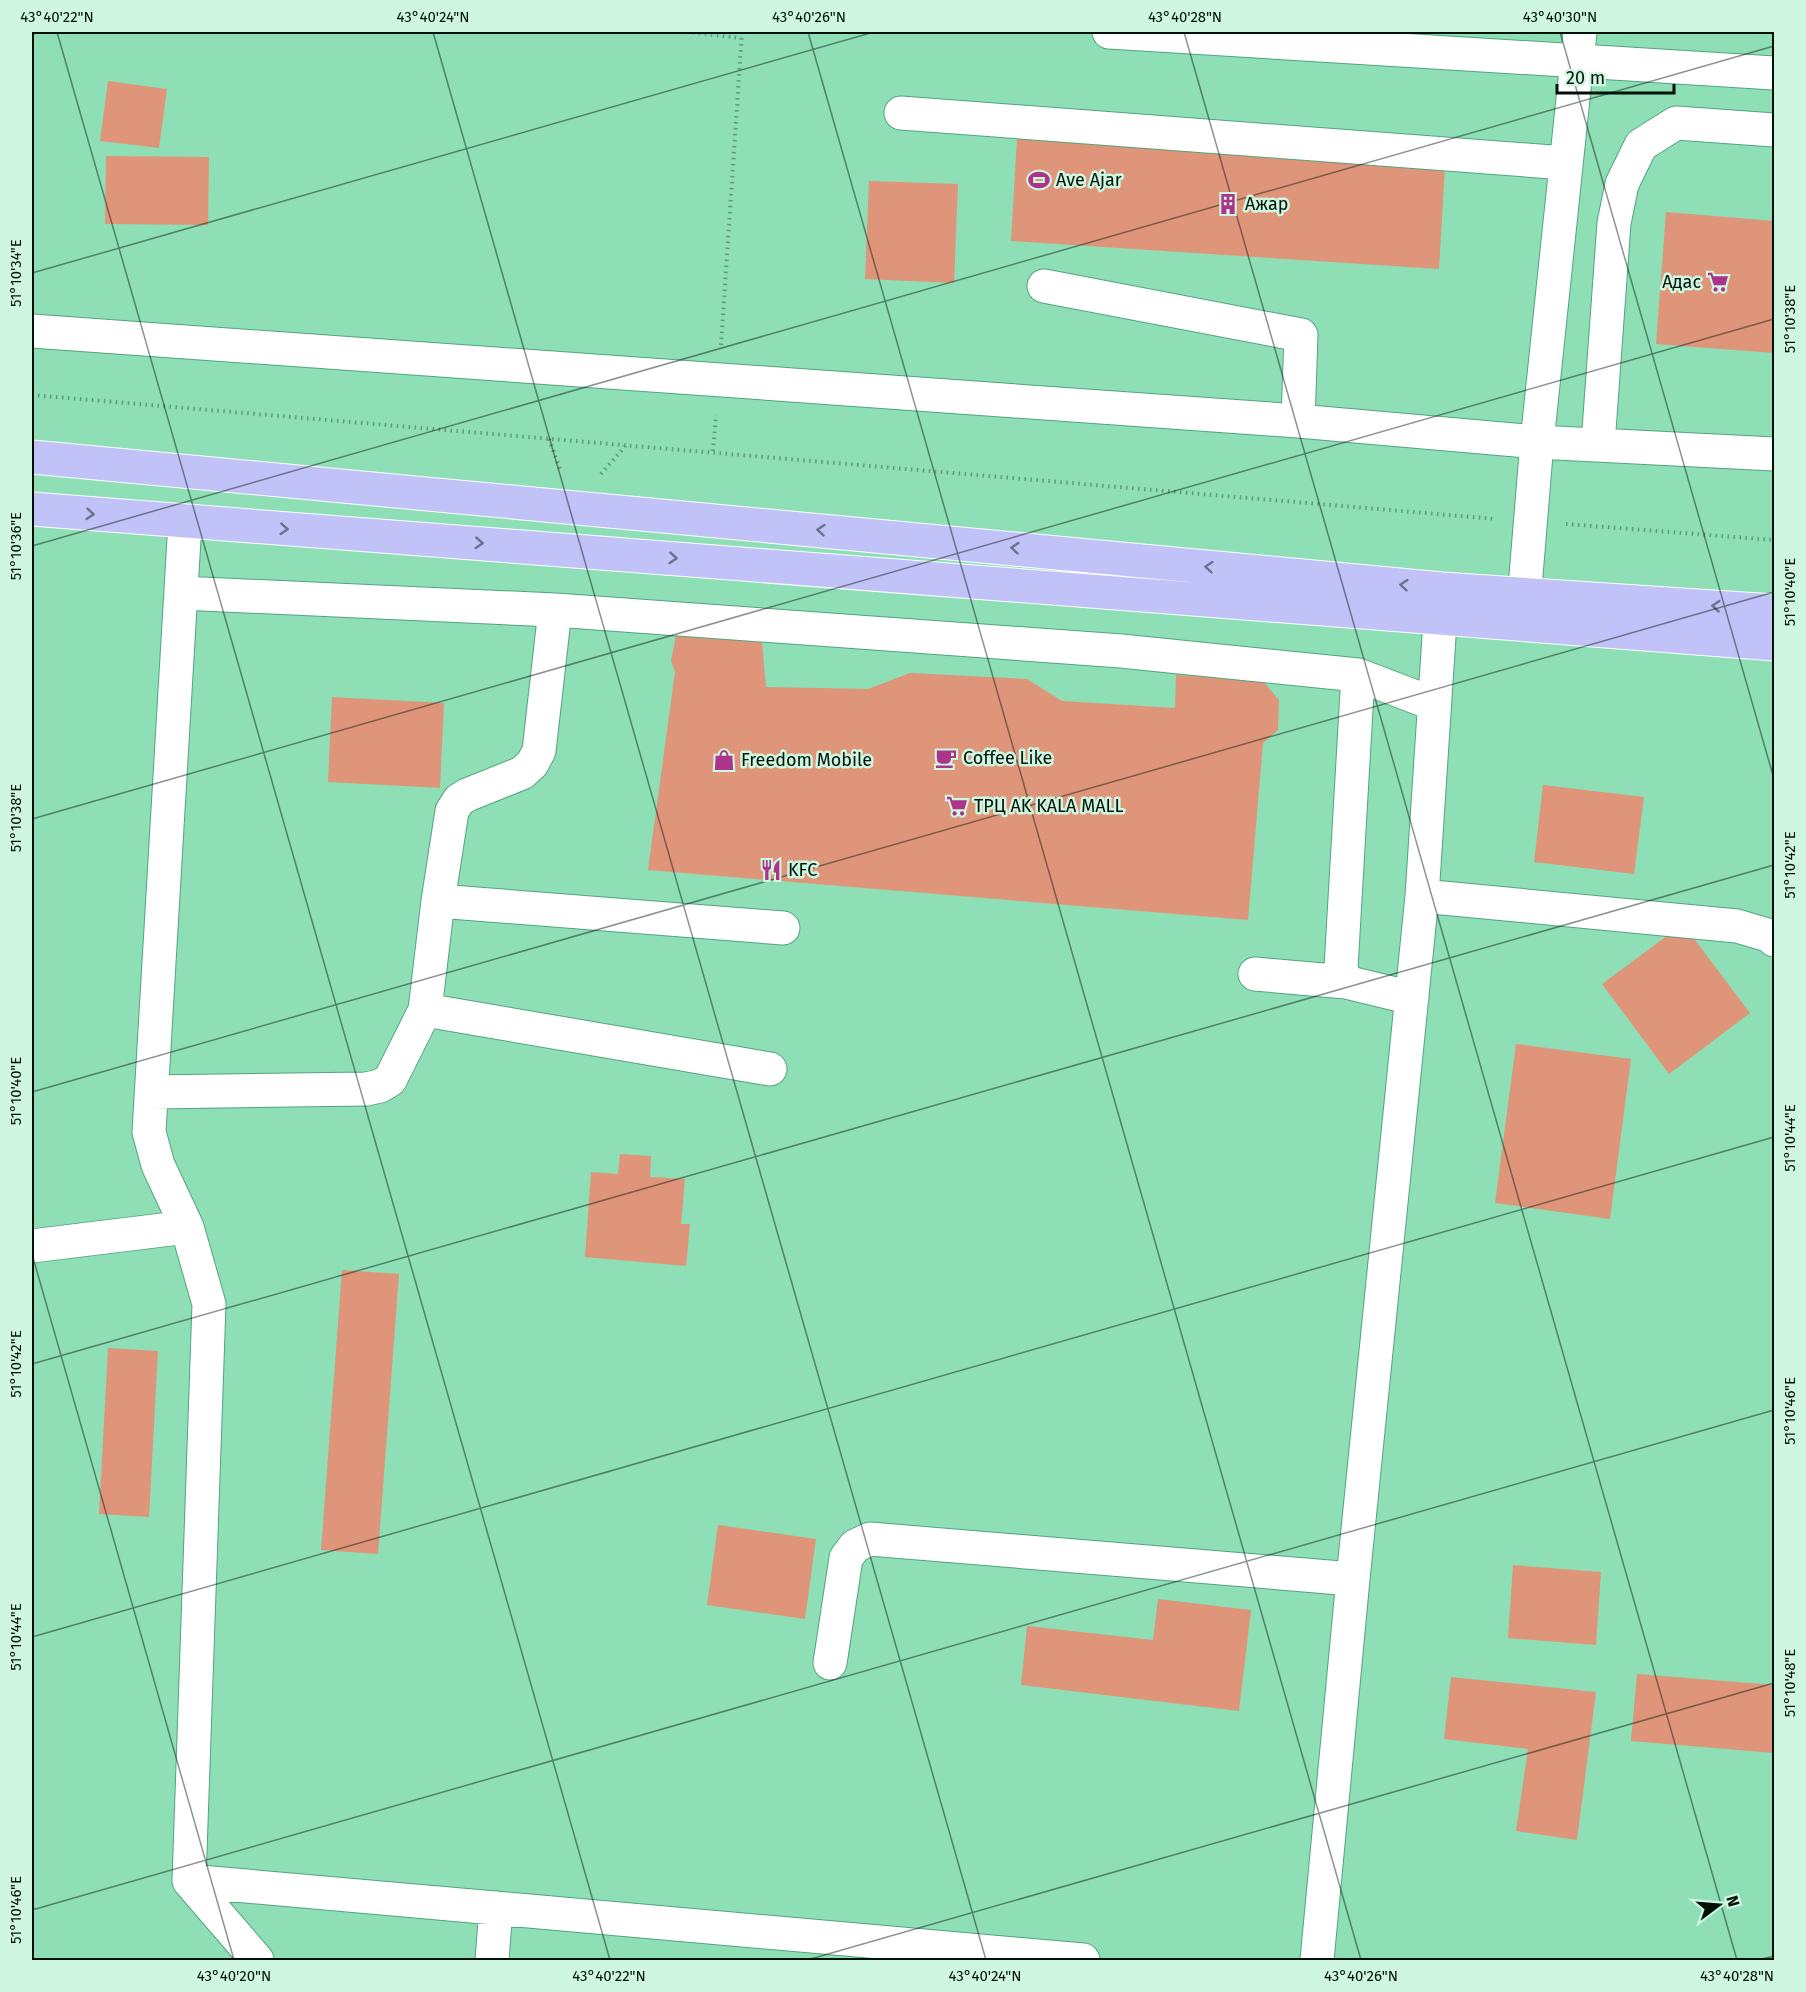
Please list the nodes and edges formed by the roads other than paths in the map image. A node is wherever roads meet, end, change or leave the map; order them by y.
1 (1109, 32) edge
2 (1579, 46) edge
3 (1774, 73) edge
4 (901, 113) dead end
5 (1774, 130) edge
6 (1565, 163) junction
7 (1044, 286) dead end
8 (32, 331) edge
9 (1298, 421) junction
10 (1537, 442) junction
11 (1598, 444) junction
12 (1774, 454) edge
13 (32, 458) edge
14 (32, 509) edge
15 (185, 522) junction
16 (181, 593) junction
17 (1441, 603) junction
18 (1523, 608) junction
19 (555, 610) junction
20 (1774, 611) edge
21 (1774, 644) edge
22 (1358, 675) junction
23 (1434, 704) junction
24 (1422, 896) junction
25 (438, 901) junction
26 (783, 928) dead end
27 (1774, 940) edge
28 (1255, 974) dead end
29 (1346, 982) junction
30 (1412, 998) junction
31 (425, 1010) junction
32 (770, 1069) dead end
33 (152, 1092) junction
34 (187, 1227) junction
35 (32, 1246) edge
36 (1353, 1580) junction
37 (830, 1663) dead end
38 (189, 1881) junction
39 (496, 1908) junction
40 (257, 1960) edge
41 (492, 1960) edge
42 (1083, 1960) edge
43 (1317, 1960) edge

1 - 2 street
2 - 3 street
2 - 6 street
4 - 6 street
5 - 11 street
6 - 10 street
7 - 9 street
8 - 9 street
9 - 10 street
10 - 11 street
10 - 18 street
11 - 12 street
17 -> 13 main road
14 -> 15 main road
15 - 16 street
15 -> 17 main road
16 - 19 street
16 - 33 street
17 - 18 main road
17 - 23 street
20 -> 18 main road
18 - 21 main road
19 - 22 street
19 - 25 street
22 - 23 street
22 - 29 street
23 - 24 street
24 - 27 street
24 - 30 street
25 - 26 street
25 - 31 street
28 - 29 street
29 - 30 street
30 - 36 street
31 - 32 street
31 - 33 street
33 - 34 street
34 - 35 street
34 - 38 street
36 - 37 street
36 - 43 street
38 - 39 street
38 - 40 street
39 - 41 street
39 - 42 street

